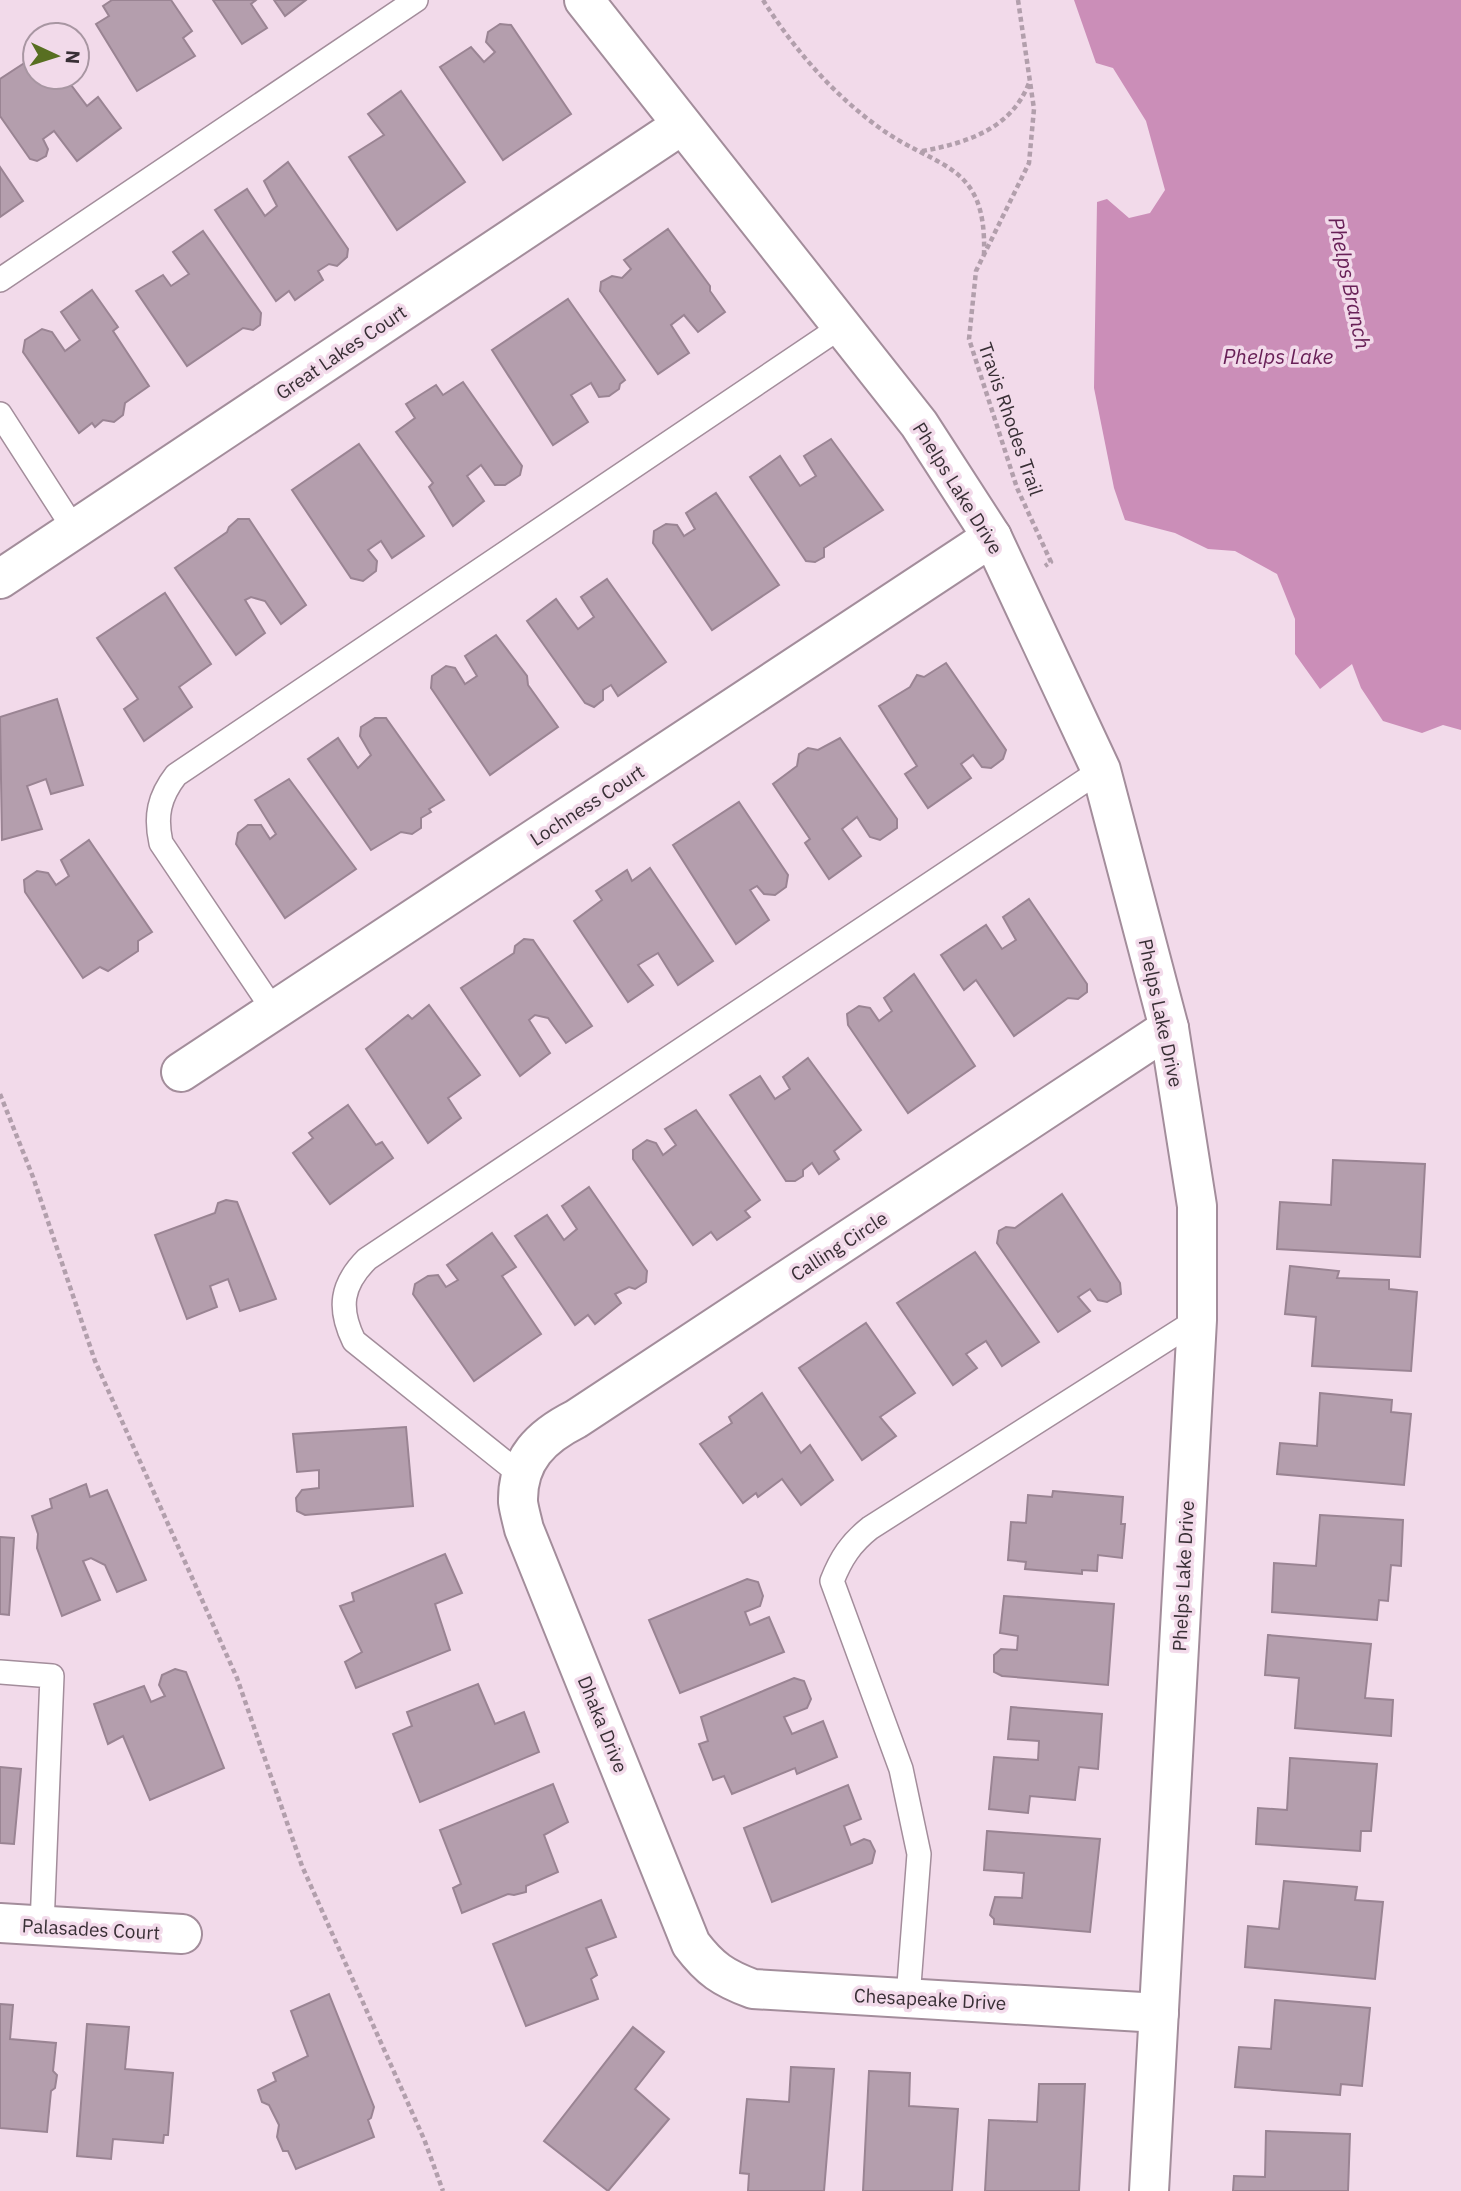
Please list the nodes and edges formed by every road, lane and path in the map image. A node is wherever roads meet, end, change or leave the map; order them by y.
1 (416, 0) edge
2 (583, 0) edge
3 (763, 0) edge
4 (1018, 0) edge
5 (1030, 80) junction
6 (682, 125) junction
7 (921, 151) junction
8 (984, 256) junction
9 (0, 280) edge
10 (842, 326) junction
11 (0, 414) edge
12 (74, 529) junction
13 (992, 537) junction
14 (0, 579) edge
15 (1014, 585) junction
16 (1101, 770) junction
17 (274, 1011) junction
18 (1169, 1028) junction
19 (181, 1072) dead end
20 (0, 1094) edge
21 (1198, 1320) junction
22 (521, 1475) junction
23 (0, 1672) edge
24 (0, 1923) edge
25 (42, 1926) junction
26 (182, 1934) dead end
27 (707, 1965) joint
28 (908, 1998) junction
29 (1159, 2013) junction
30 (443, 2191) edge
31 (1150, 2191) edge

1 - 9 lane
2 - 6 street, Phelps Lake Drive
3 - 7 path
4 - 5 path, Travis Rhodes Trail
5 - 7 path
5 - 8 path, Travis Rhodes Trail
6 - 10 street, Phelps Lake Drive
6 - 12 street, Great Lakes Court
7 - 8 path
8 - 15 path, Travis Rhodes Trail
10 - 13 street, Phelps Lake Drive
10 - 17 lane
11 - 12 lane
12 - 14 street, Great Lakes Court
13 - 15 street, Phelps Lake Drive
13 - 17 street, Lochness Court
15 - 16 street, Phelps Lake Drive
16 - 18 street, Phelps Lake Drive
16 - 22 lane
17 - 19 street, Lochness Court
18 - 21 street, Phelps Lake Drive
18 - 22 street, Calling Circle
20 - 30 path
21 - 28 lane
21 - 29 street, Phelps Lake Drive
22 - 27 street, Dhaka Drive
23 - 25 lane
24 - 25 street, Palasades Court
25 - 26 street, Palasades Court
27 - 28 street, Chesapeake Drive
28 - 29 street, Chesapeake Drive
29 - 31 street, Phelps Lake Drive

